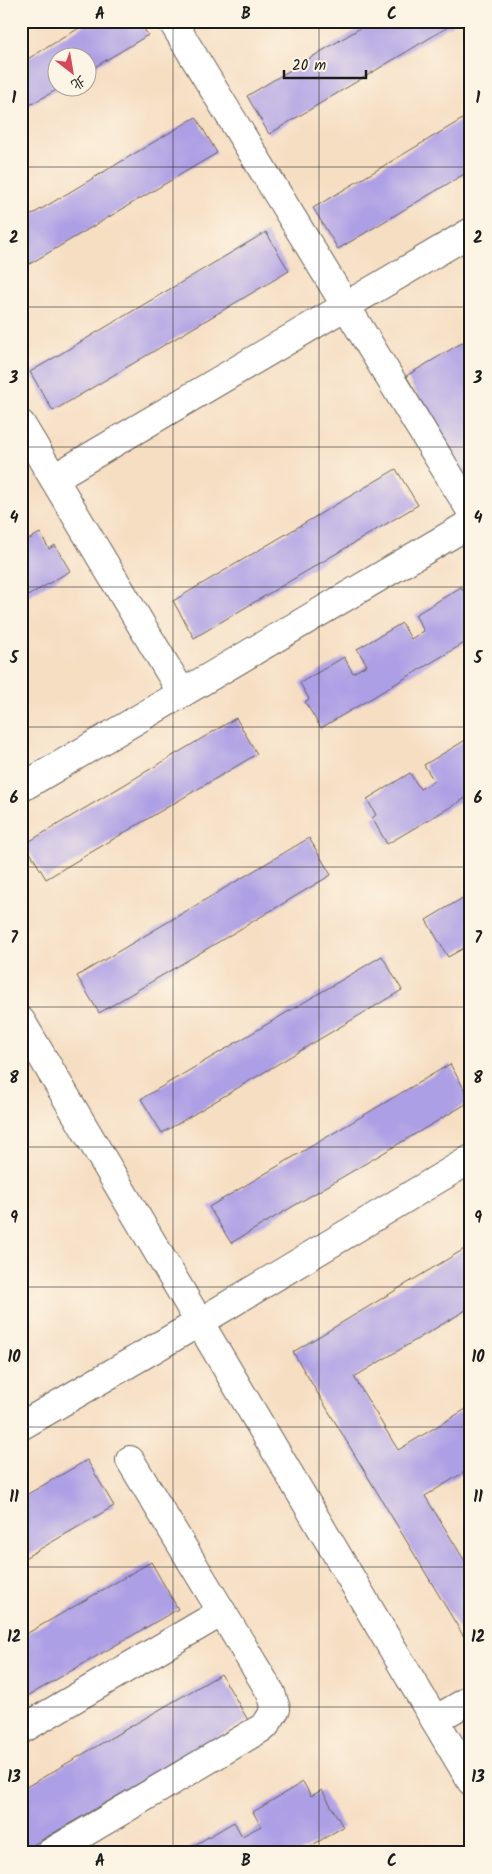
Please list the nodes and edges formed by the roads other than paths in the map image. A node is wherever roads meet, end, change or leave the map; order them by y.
1 (172, 21) edge
2 (471, 232) edge
3 (346, 306) junction
4 (21, 424) edge
5 (54, 478) junction
6 (471, 511) edge
7 (471, 523) edge
8 (182, 693) junction
9 (21, 788) edge
10 (21, 1021) edge
11 (471, 1159) edge
12 (200, 1322) junction
13 (21, 1426) edge
14 (130, 1460) dead end
15 (222, 1612) junction
16 (471, 1699) edge
17 (435, 1720) junction
18 (21, 1730) edge
19 (471, 1781) edge
20 (50, 1853) edge

1 - 3 street
2 - 3 street
3 - 5 street
3 - 6 street
4 - 5 street
5 - 8 street
7 - 8 street
8 - 9 street
10 - 12 street
11 - 12 street
12 - 13 street
12 - 17 street
14 - 15 street
15 - 18 street
15 - 20 street
16 - 17 street
17 - 19 street

